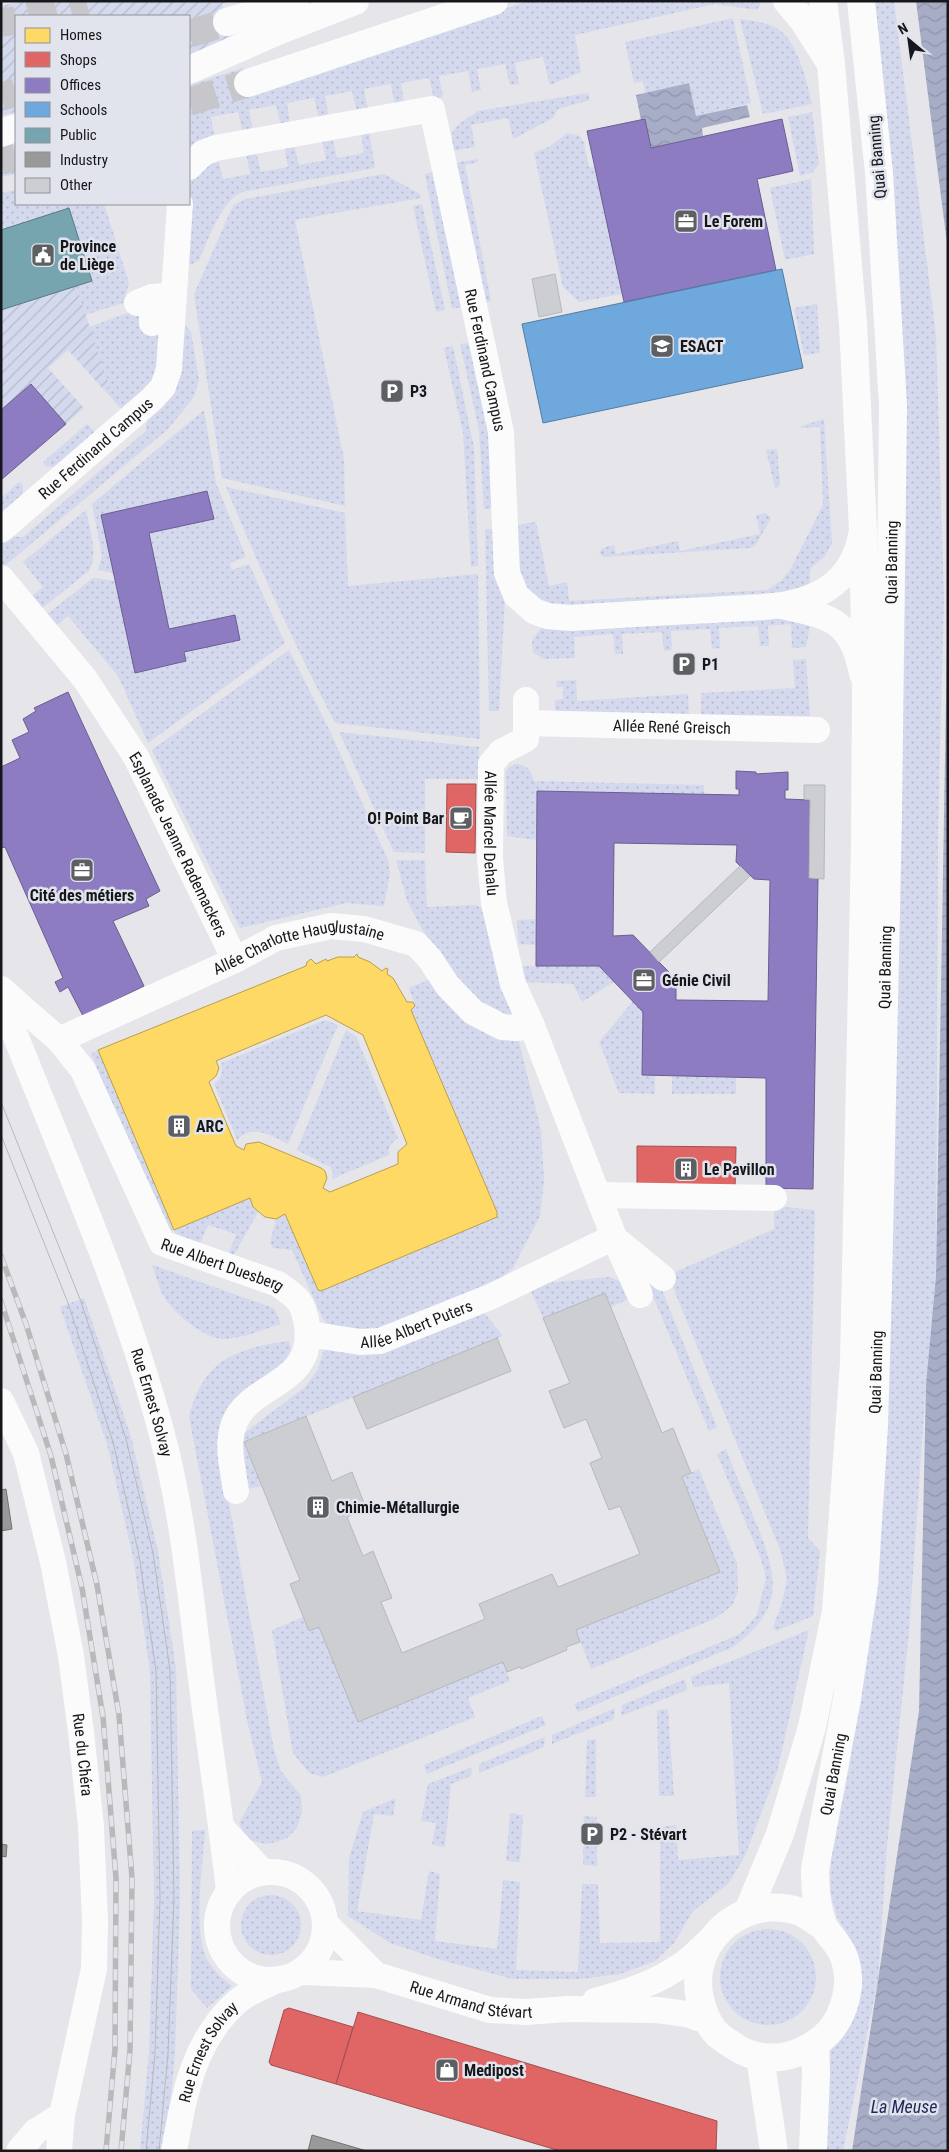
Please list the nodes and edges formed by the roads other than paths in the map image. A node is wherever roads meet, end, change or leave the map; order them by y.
1 (295, 1) edge
2 (355, 1) edge
3 (494, 1) edge
4 (787, 1) edge
5 (822, 1) edge
6 (861, 1) edge
7 (227, 22) tunnel mouth
8 (831, 64) junction
9 (190, 70) edge
10 (248, 83) tunnel mouth
11 (15, 128) edge
12 (1, 133) edge
13 (190, 166) edge
14 (180, 205) edge
15 (1, 530) edge
16 (863, 530) junction
17 (1, 578) edge
18 (779, 606) junction
19 (866, 693) junction
20 (526, 711) joint
21 (817, 730) dead end
22 (235, 960) junction
23 (1, 989) edge
24 (1, 1000) edge
25 (524, 1027) junction
26 (59, 1040) junction
27 (598, 1195) junction
28 (774, 1198) dead end
29 (614, 1237) junction
30 (663, 1278) dead end
31 (640, 1295) dead end
32 (308, 1334) junction
33 (1, 1401) edge
34 (236, 1491) dead end
35 (222, 1828) junction
36 (263, 1872) junction
37 (229, 1891) junction
38 (748, 1911) junction
39 (327, 1925) junction
40 (824, 1926) junction
41 (710, 1941) junction
42 (290, 1975) junction
43 (376, 1975) junction
44 (567, 2009) junction
45 (707, 2022) junction
46 (815, 2045) junction
47 (760, 2057) junction
48 (62, 2115) junction
49 (19, 2151) edge
50 (59, 2151) edge
51 (174, 2151) edge
52 (774, 2151) edge
53 (813, 2151) edge

1 - 7 main road
2 - 9 main road
3 - 10 main road
4 - 8 main road
5 - 8 main road, Quai Banning
6 - 40 main road, Quai Banning
8 - 16 main road, Quai Banning
11 - 12 main road
13 - 18 street, Rue Ferdinand Campus
14 - 15 street, Rue Ferdinand Campus
16 - 18 street
16 - 19 main road, Quai Banning
17 - 22 street, Esplanade Jeanne Rademackers
18 - 19 street
19 - 38 main road, Quai Banning
20 - 21 street, Allée René Greisch
20 - 25 street, Allée Marcel Dehalu
22 - 25 street, Allée Charlotte Hauglustaine
22 - 26 street, Allée Charlotte Hauglustaine
23 - 26 street, Rue Albert Duesberg
24 - 35 street, Rue Ernest Solvay
25 - 27 street
26 - 32 street, Rue Albert Duesberg
27 - 28 street
27 - 29 street
29 - 30 street
29 - 31 street
29 - 32 street, Allée Albert Puters
32 - 34 street, Rue Albert Duesberg
33 - 48 street, Rue du Chéra
35 - 36 street
35 - 37 street, Rue Ernest Solvay
36 - 37 street
36 - 39 street
37 - 42 street
38 - 40 main road, Quai Banning
38 - 41 main road, Quai Banning
39 - 42 street
39 - 43 street, Rue Armand Stévart
40 - 46 main road, Quai Banning
41 - 44 street, Rue Armand Stévart
41 - 45 main road, Quai Banning
42 - 43 street, Rue Armand Stévart
42 - 51 street, Rue Ernest Solvay
43 - 44 street, Rue Armand Stévart
44 - 45 street, Rue Armand Stévart
45 - 47 main road, Quai Banning
46 - 47 main road, Quai Banning
46 - 53 main road
47 - 52 main road
48 - 49 street
48 - 50 street, Rue du Chéra

